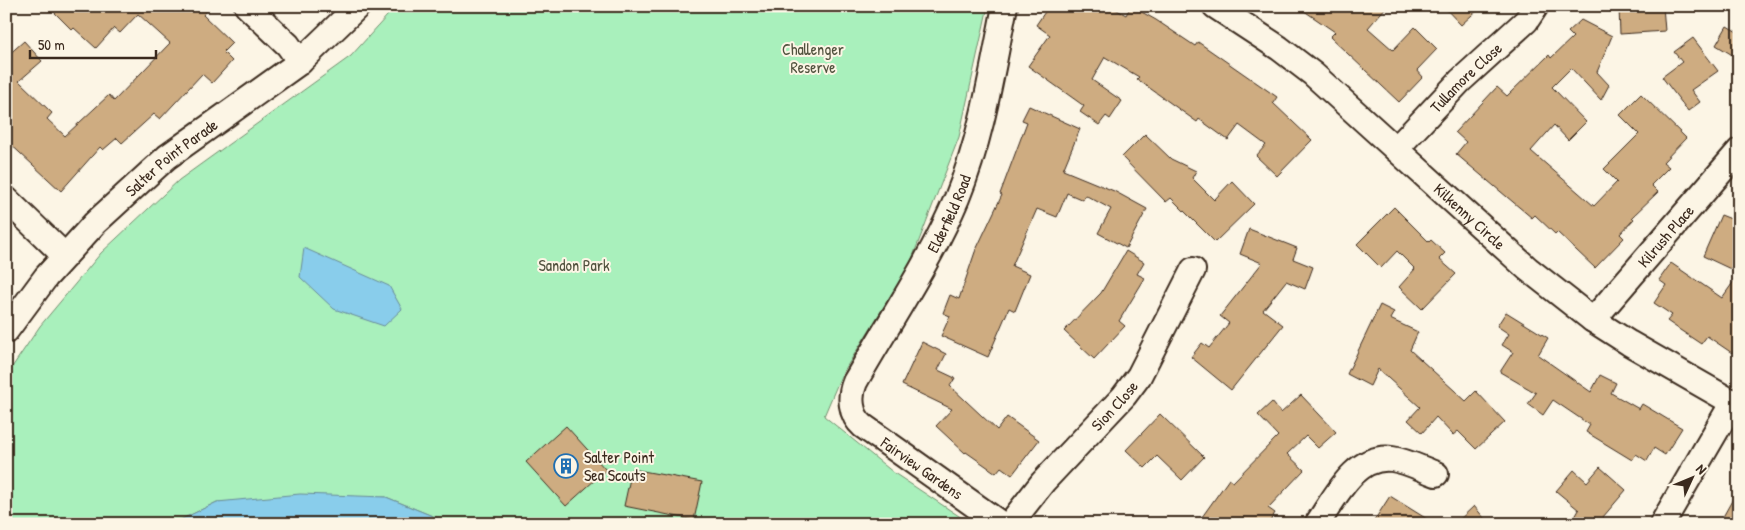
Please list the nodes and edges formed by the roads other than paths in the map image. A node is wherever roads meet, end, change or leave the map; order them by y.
1 (247, 6) edge
2 (358, 6) edge
3 (1005, 6) edge
4 (1215, 6) edge
5 (1536, 6) edge
6 (300, 62) junction
7 (1396, 149) junction
8 (1739, 151) edge
9 (6, 199) edge
10 (65, 256) junction
11 (1193, 270) dead end
12 (1593, 320) junction
13 (6, 331) edge
14 (1736, 404) edge
15 (851, 405) joint
16 (1436, 474) dead end
17 (1001, 524) edge
18 (1010, 524) edge
19 (1317, 524) edge
20 (1662, 524) edge

1 - 6 street
2 - 6 street, Salter Point Parade
3 - 15 street, Elderfield Road
4 - 7 street, Kilkenny Circle
5 - 7 street, Tullamore Close
6 - 10 street, Salter Point Parade
7 - 12 street, Kilkenny Circle
8 - 12 street, Kilrush Place
9 - 10 street
10 - 13 street, Salter Point Parade
11 - 18 street, Sion Close
12 - 14 street, Kilkenny Circle
14 - 20 street
15 - 17 street, Fairview Gardens
16 - 19 street

